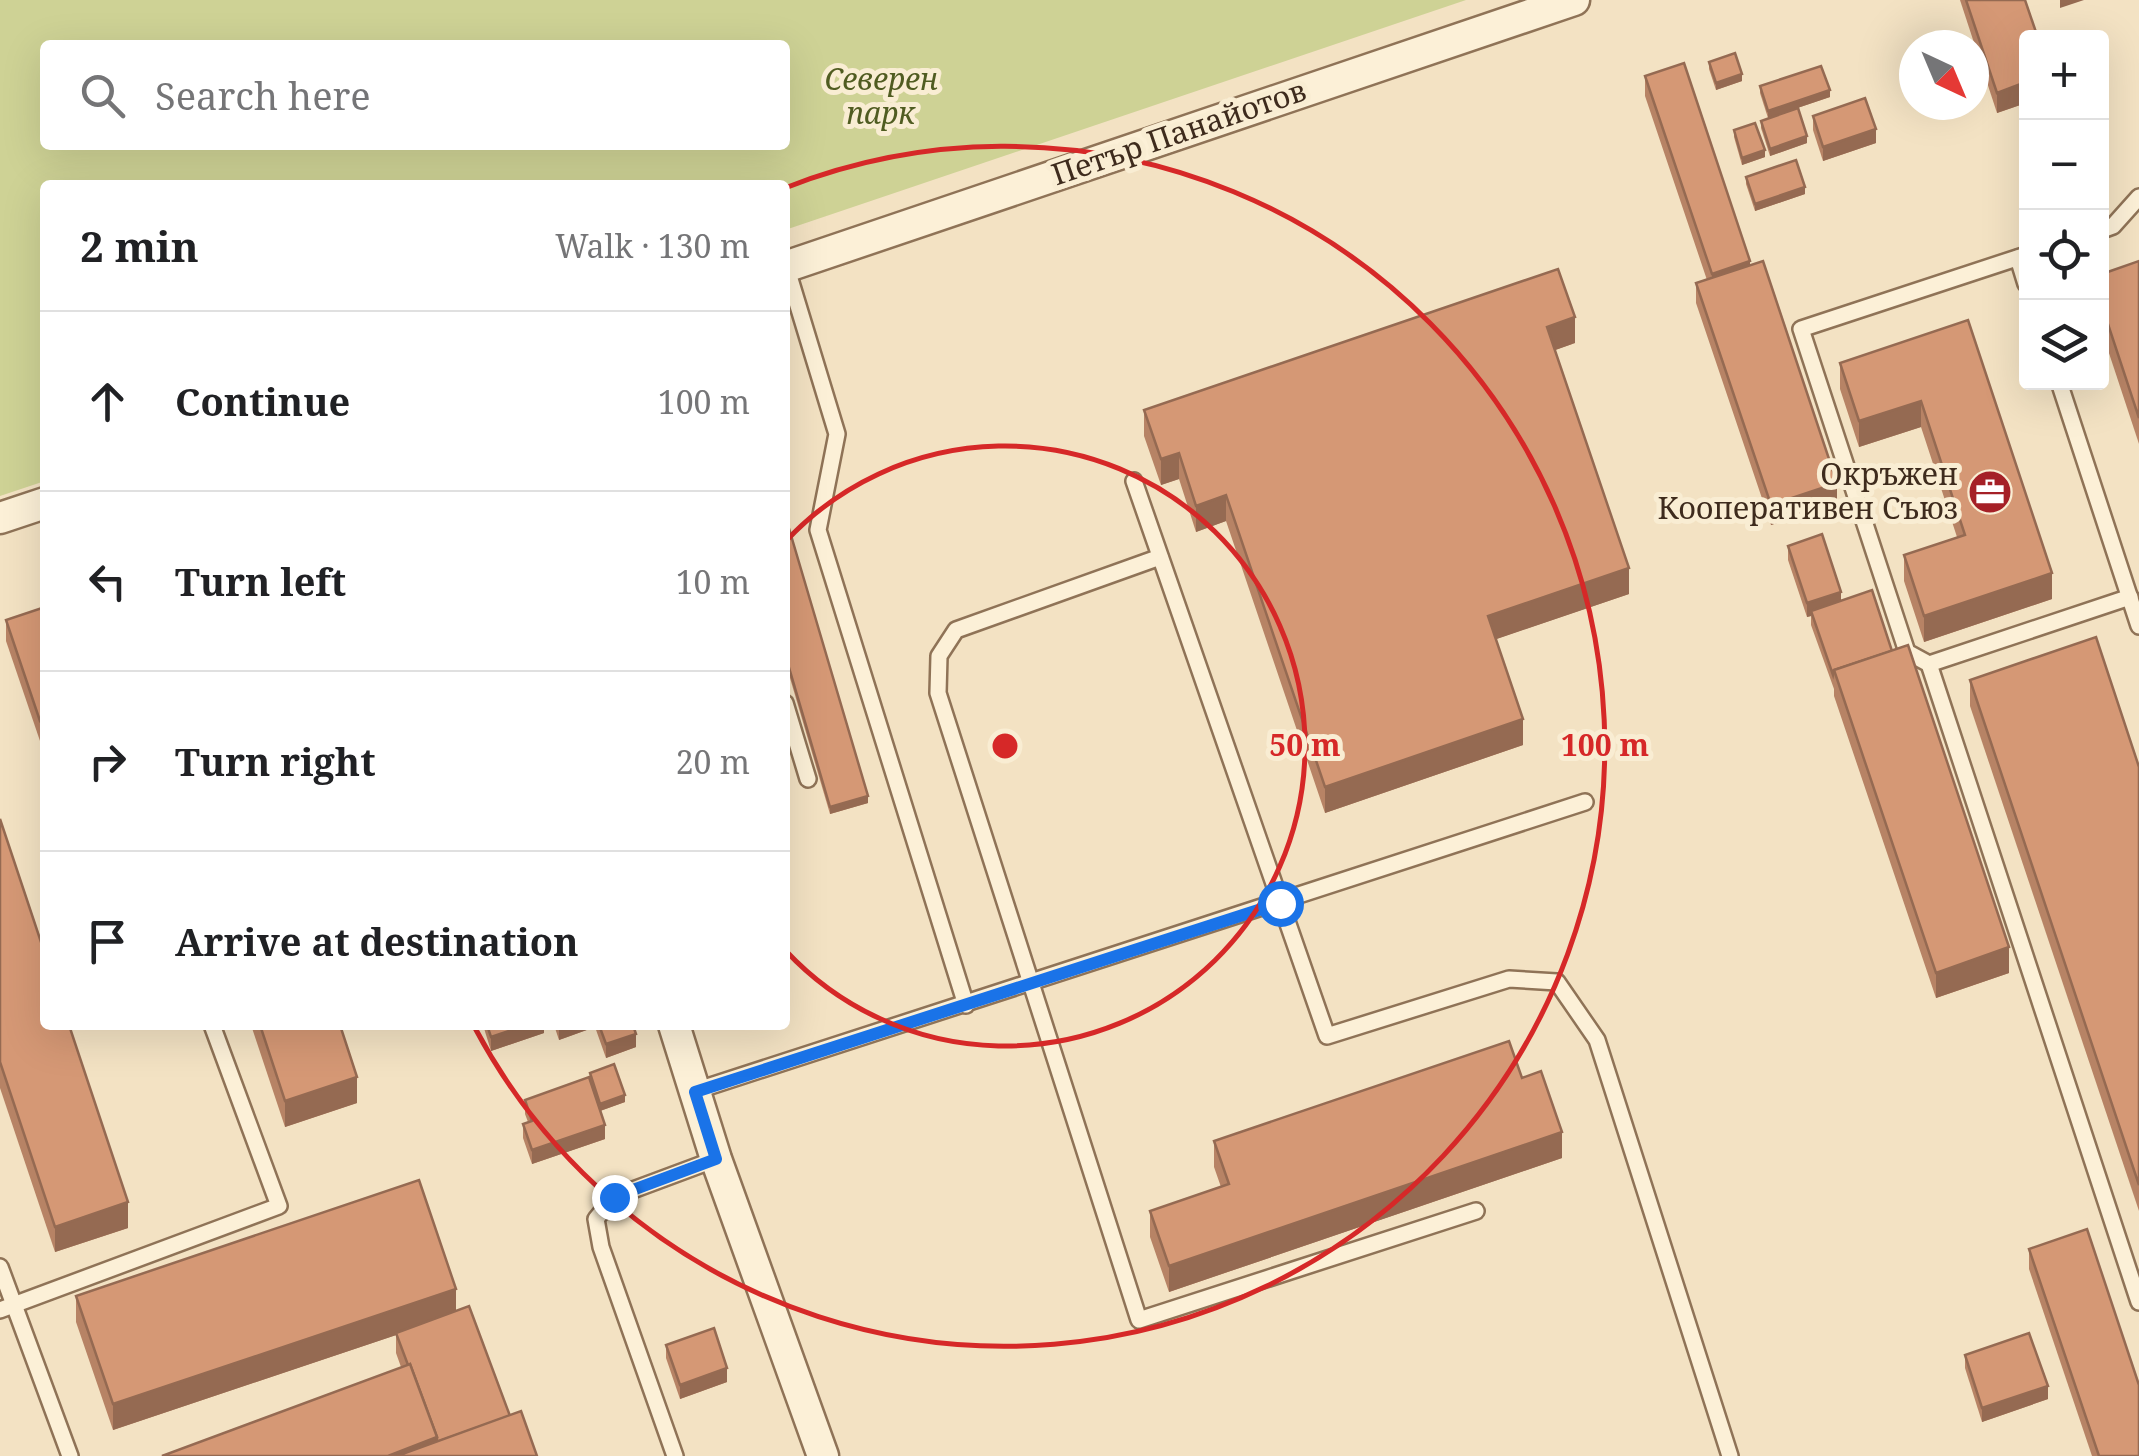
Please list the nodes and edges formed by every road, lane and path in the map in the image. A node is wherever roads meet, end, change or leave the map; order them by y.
1 (1574, 0) edge
2 (2139, 197) edge
3 (2109, 228) edge
4 (2019, 257) edge
5 (790, 264) edge
6 (790, 282) edge
7 (2062, 390) edge
8 (1134, 481) dead end
9 (40, 506) edge
10 (0, 518) edge
11 (1160, 558) junction
12 (2130, 597) junction
13 (2139, 626) edge
14 (1930, 664) junction
15 (790, 720) edge
16 (808, 779) dead end
17 (1585, 802) dead end
18 (1280, 903) junction
19 (1031, 984) junction
20 (966, 1006) junction
21 (214, 1030) edge
22 (676, 1030) edge
23 (695, 1092) junction
24 (716, 1159) junction
25 (1476, 1211) dead end
26 (0, 1267) edge
27 (2134, 1270) edge
28 (2139, 1302) edge
29 (7, 1308) edge
30 (70, 1456) edge
31 (676, 1456) edge
32 (823, 1456) edge
33 (1730, 1456) edge

1 - 5 street, Петър Панайотов
2 - 3 lane
4 - 14 lane
6 - 20 lane
7 - 12 lane
8 - 11 lane
9 - 10 street
11 - 18 lane
11 - 19 lane
12 - 13 lane
12 - 14 lane
14 - 27 lane
15 - 16 lane
17 - 18 lane
18 - 19 lane
18 - 33 lane
19 - 20 lane
19 - 25 lane
20 - 23 lane
21 - 29 lane
22 - 23 street
23 - 24 street
24 - 31 lane
24 - 32 street
26 - 29 lane
27 - 28 lane
29 - 30 lane

